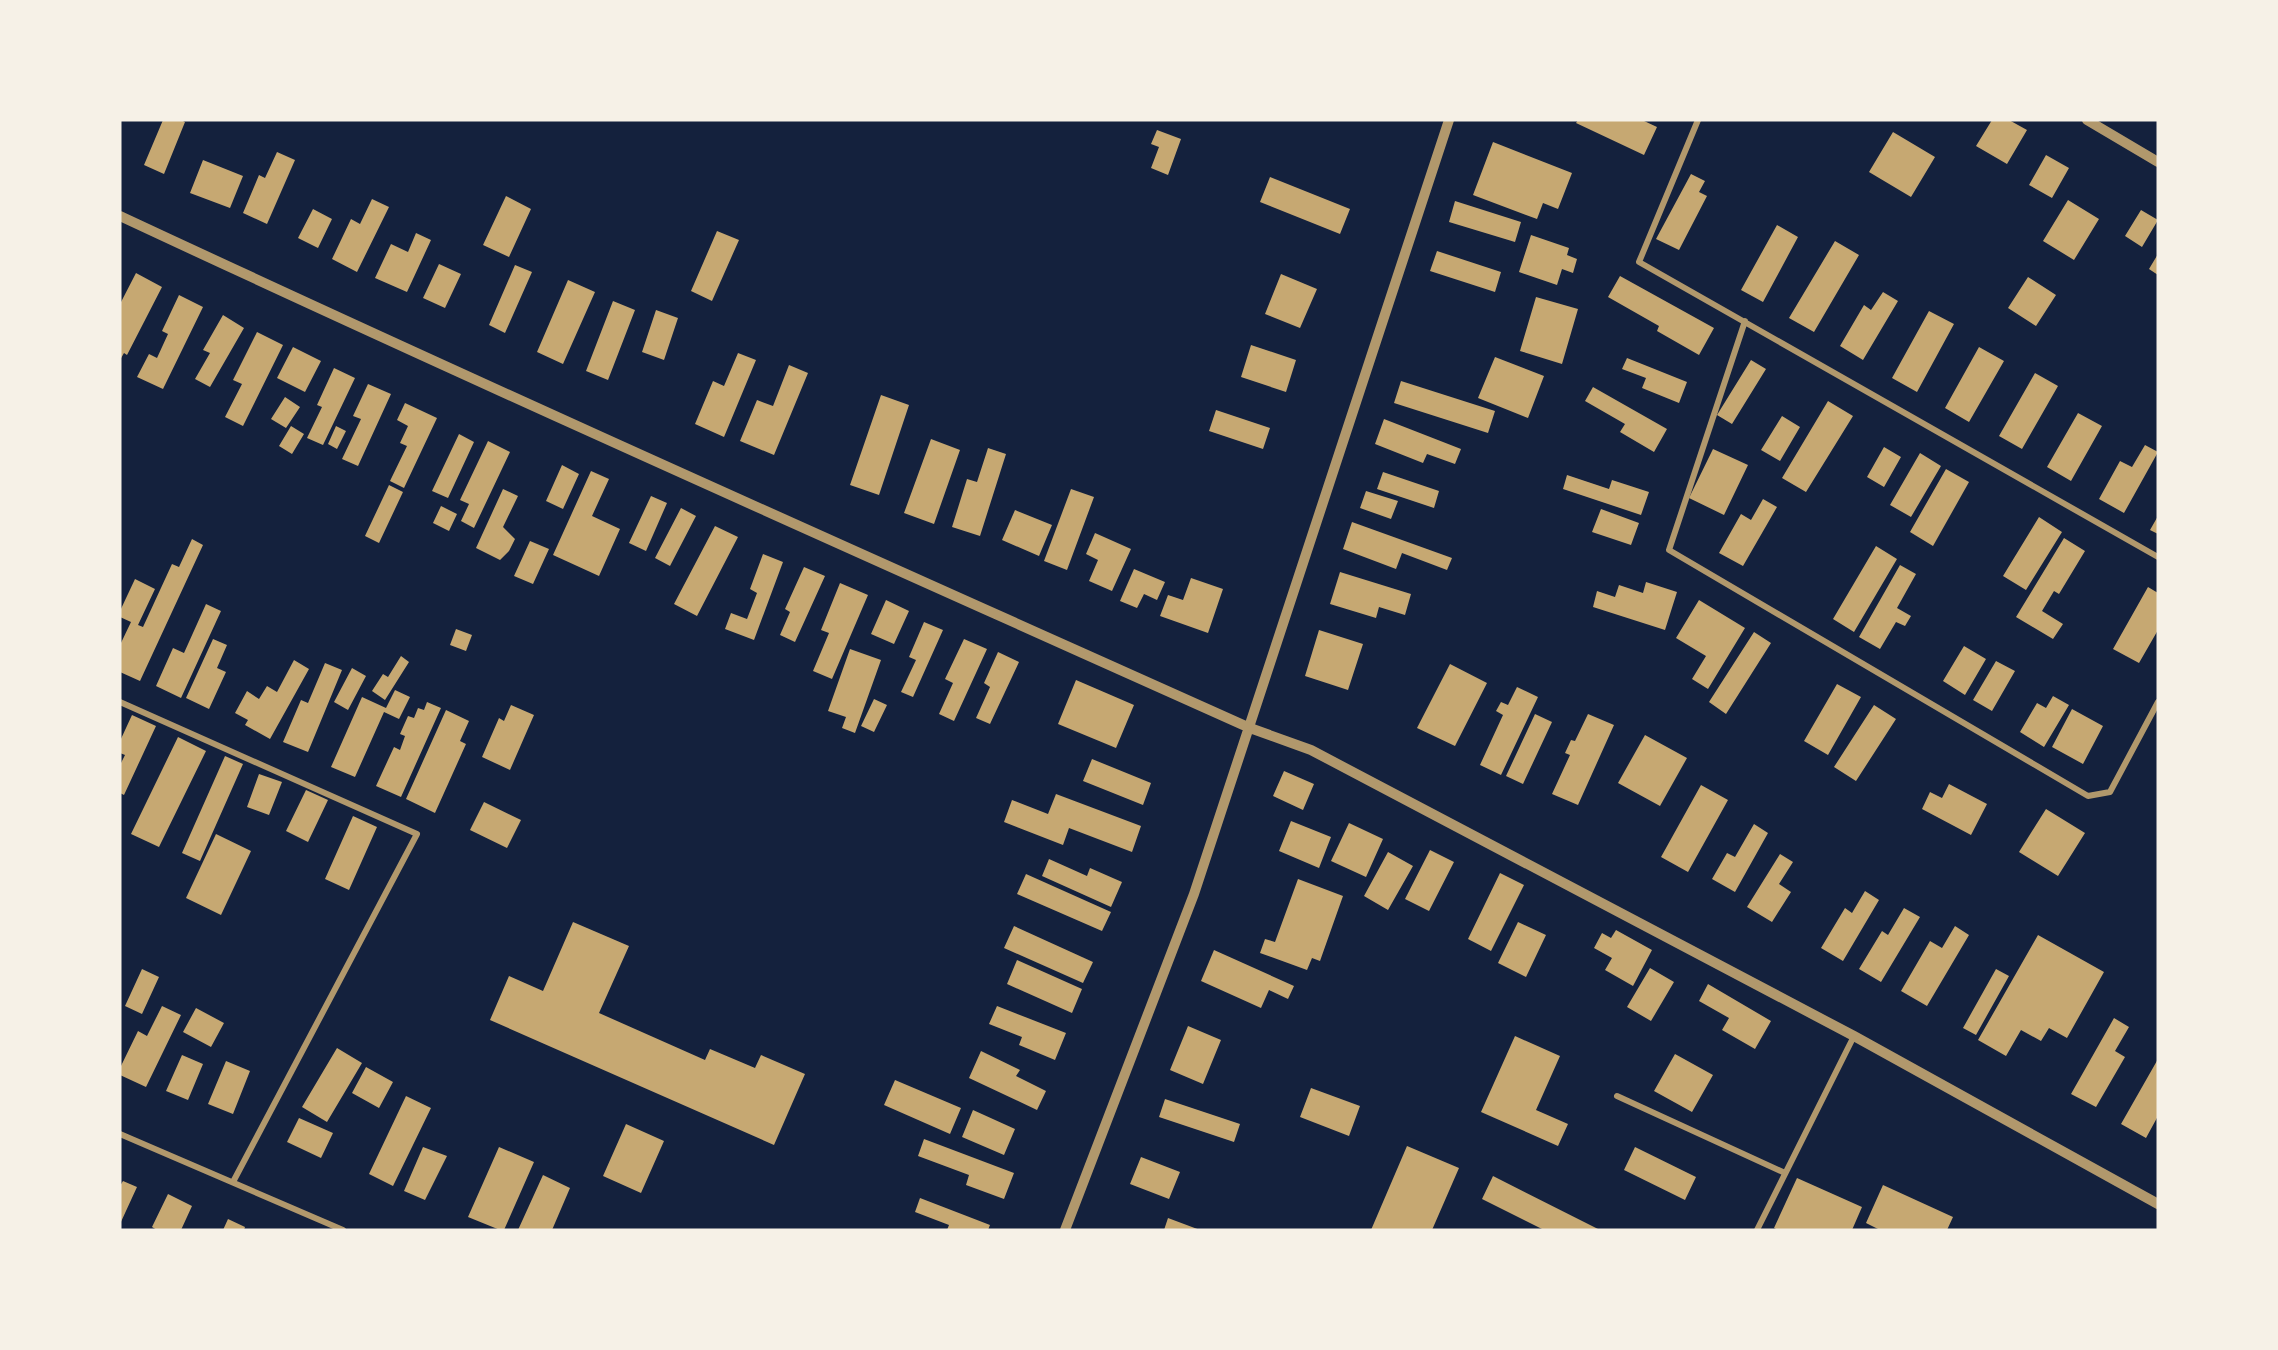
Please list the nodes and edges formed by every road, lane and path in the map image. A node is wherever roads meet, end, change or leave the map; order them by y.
1 (1449, 120) edge
2 (1698, 120) edge
3 (2087, 120) edge
4 (2158, 162) edge
5 (120, 216) edge
6 (1745, 321) junction
7 (2158, 557) edge
8 (120, 702) edge
9 (2158, 702) edge
10 (1250, 728) junction
11 (1854, 1036) junction
12 (1617, 1096) dead end
13 (120, 1134) edge
14 (1785, 1173) junction
15 (233, 1182) junction
16 (2158, 1204) edge
17 (343, 1230) edge
18 (1065, 1230) edge
19 (1757, 1230) edge

1 - 10 street
2 - 6 street
3 - 4 street
5 - 10 street
6 - 7 street
6 - 9 street
8 - 15 street
10 - 11 street
10 - 18 street
11 - 14 street
11 - 16 street
12 - 14 street
13 - 15 street
14 - 19 street
15 - 17 street

